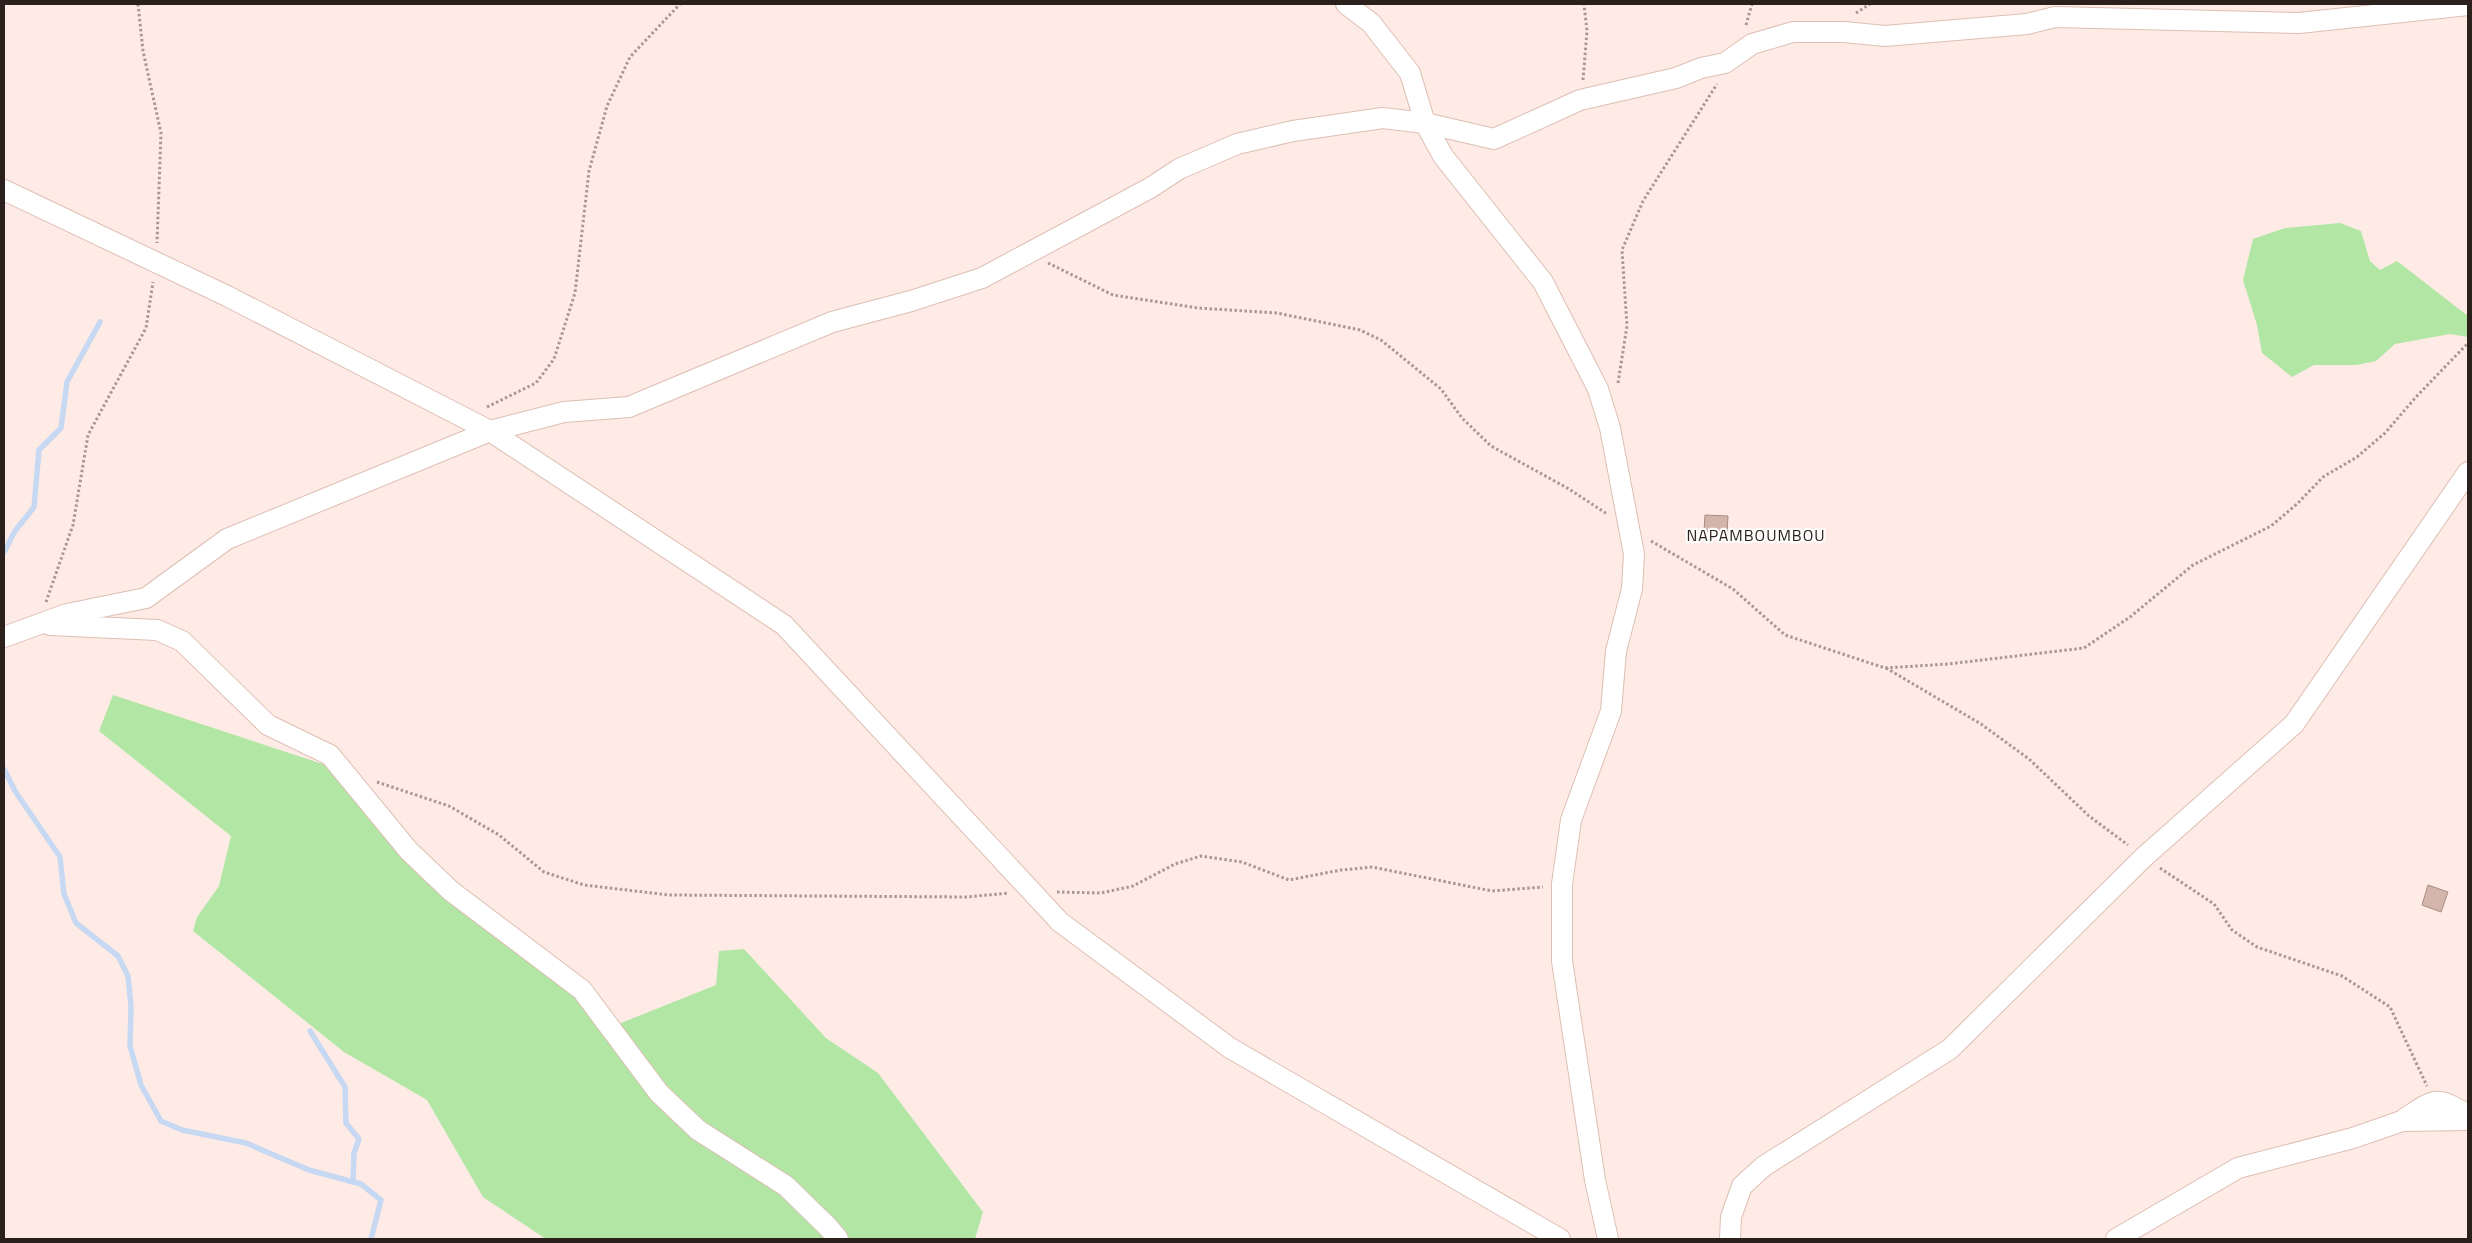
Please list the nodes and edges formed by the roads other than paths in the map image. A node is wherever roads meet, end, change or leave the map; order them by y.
1 (1346, 4) edge
2 (2468, 5) edge
3 (1425, 123) junction
4 (4, 190) edge
5 (490, 431) junction
6 (2468, 472) edge
7 (38, 625) junction
8 (4, 637) edge
9 (2468, 1115) edge
10 (2468, 1120) edge
11 (2402, 1121) junction
12 (838, 1239) edge
13 (1560, 1239) edge
14 (1608, 1239) edge
15 (1730, 1239) edge
16 (2116, 1239) edge

1 - 3 street
2 - 3 street
3 - 5 street
3 - 14 street
4 - 5 street
5 - 7 street
5 - 13 street
6 - 15 street
7 - 8 street
7 - 12 street
9 - 11 street
10 - 11 street
11 - 16 street

